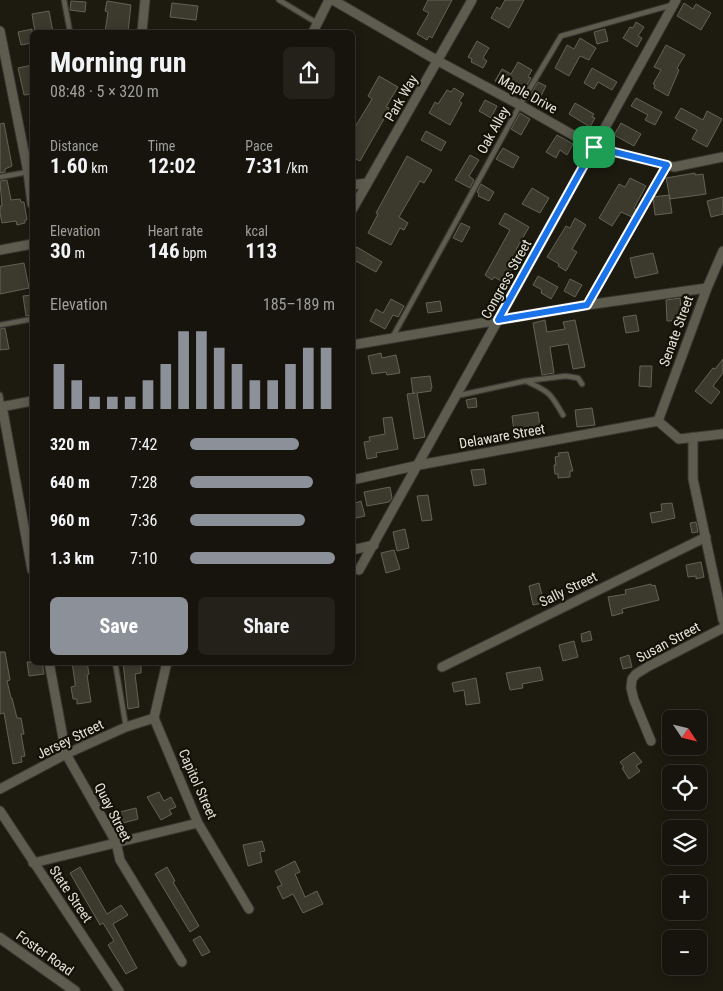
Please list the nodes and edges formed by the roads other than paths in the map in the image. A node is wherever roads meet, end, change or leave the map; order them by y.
1 (64, 0) edge
2 (144, 0) edge
3 (279, 0) edge
4 (331, 0) edge
5 (472, 0) edge
6 (674, 2) edge
7 (317, 24) junction
8 (70, 30) edge
9 (142, 30) edge
10 (314, 30) edge
11 (0, 31) edge
12 (438, 62) junction
13 (520, 105) junction
14 (594, 147) junction
15 (723, 158) edge
16 (667, 165) junction
17 (30, 172) edge
18 (0, 177) edge
19 (367, 183) junction
20 (355, 185) edge
21 (355, 205) edge
22 (30, 244) edge
23 (0, 250) edge
24 (723, 252) edge
25 (707, 288) junction
26 (587, 305) junction
27 (30, 319) edge
28 (498, 320) junction
29 (0, 325) edge
30 (391, 339) junction
31 (355, 345) edge
32 (526, 381) junction
33 (582, 384) dead end
34 (0, 395) edge
35 (456, 396) junction
36 (30, 402) edge
37 (1, 406) edge
38 (564, 415) dead end
39 (658, 421) junction
40 (723, 425) edge
41 (721, 435) edge
42 (693, 437) junction
43 (418, 465) junction
44 (355, 479) edge
45 (706, 536) junction
46 (374, 545) junction
47 (355, 549) edge
48 (30, 559) edge
49 (360, 570) dead end
50 (723, 620) edge
51 (723, 628) edge
52 (50, 665) edge
53 (115, 665) edge
54 (166, 665) edge
55 (442, 666) dead end
56 (154, 718) junction
57 (126, 727) junction
58 (652, 741) dead end
59 (66, 754) junction
60 (0, 789) edge
61 (0, 811) edge
62 (198, 823) junction
63 (116, 842) junction
64 (33, 863) junction
65 (249, 909) dead end
66 (0, 938) edge
67 (182, 962) dead end
68 (75, 991) edge
69 (119, 991) edge

1 - 8 lane
2 - 9 street
3 - 7 lane
4 - 7 street
4 - 12 street, Maple Drive
5 - 12 street, Park Way
6 - 13 lane, Oak Alley
6 - 14 street, Congress Street
7 - 10 street
11 - 17 street
12 - 13 street, Maple Drive
12 - 19 street, Park Way
13 - 14 street, Maple Drive
13 - 30 lane, Oak Alley
14 - 16 street, Maple Drive
14 - 28 street, Congress Street
15 - 16 street, Maple Drive
16 - 26 lane
17 - 18 lane
19 - 20 street
19 - 21 street, Park Way
22 - 23 street
24 - 25 street, Senate Street
25 - 26 street
25 - 39 street, Senate Street
26 - 28 street
27 - 29 lane
28 - 30 street
28 - 35 street, Congress Street
30 - 31 street
32 - 33 lane
32 - 35 lane
32 - 38 lane
34 - 37 lane
35 - 43 street, Congress Street
36 - 37 street
37 - 48 street
39 - 42 street
39 - 43 street, Delaware Street
40 - 41 street
41 - 42 street
42 - 45 street
43 - 44 street, Delaware Street
43 - 46 street, Congress Street
45 - 50 street
45 - 55 street, Sally Street
46 - 47 street
46 - 49 street, Congress Street
51 - 58 street, Susan Street
52 - 59 street, Quay Street
53 - 57 lane
54 - 56 street
56 - 57 street, Jersey Street
56 - 62 street, Capitol Street
57 - 59 street, Jersey Street
59 - 60 street, Jersey Street
59 - 63 street, Quay Street
61 - 64 street, State Street
62 - 63 street
62 - 65 street, Capitol Street
63 - 64 street
63 - 67 street, Quay Street
64 - 69 street, State Street
66 - 68 street, Foster Road

